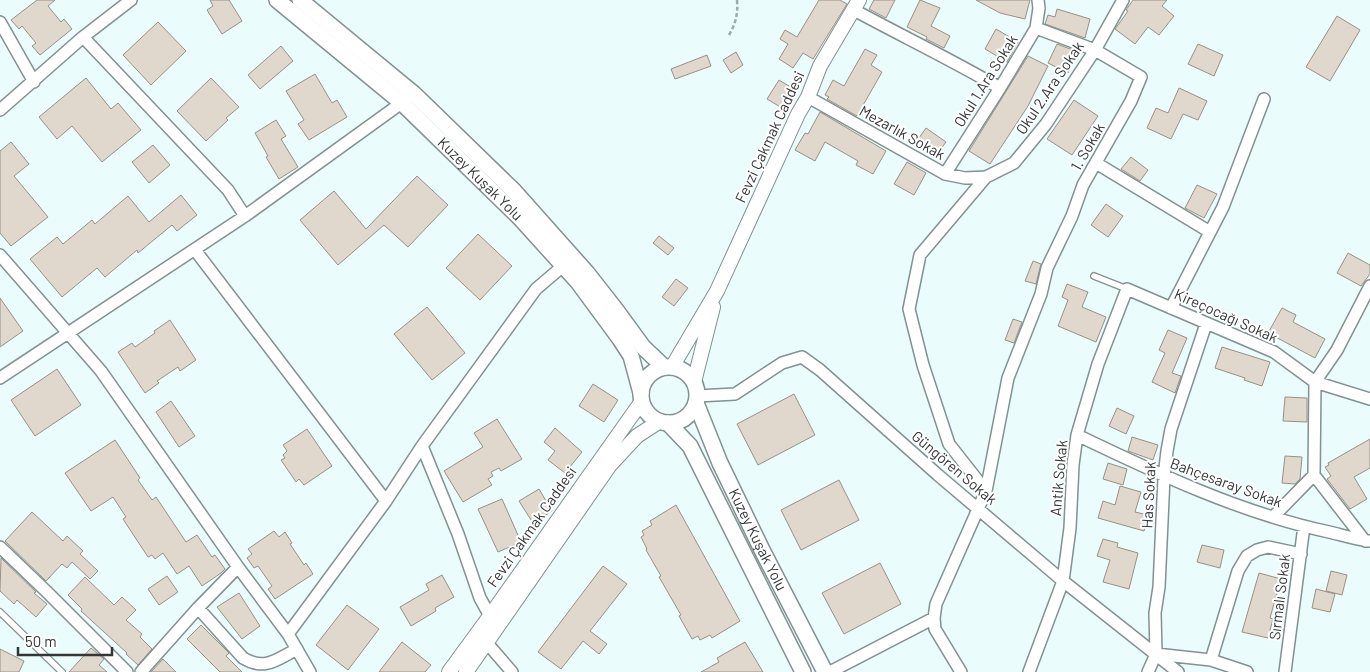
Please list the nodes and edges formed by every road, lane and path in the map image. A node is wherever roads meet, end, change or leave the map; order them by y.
1 (130, 0) edge
2 (276, 0) edge
3 (300, 0) edge
4 (737, 0) edge
5 (1038, 0) edge
6 (1122, 0) edge
7 (856, 5) edge
8 (0, 22) edge
9 (1036, 28) junction
10 (729, 35) dead end
11 (84, 37) junction
12 (1094, 50) junction
13 (34, 82) junction
14 (1000, 88) junction
15 (408, 98) junction
16 (808, 98) junction
17 (1264, 100) dead end
18 (0, 110) edge
19 (1096, 163) junction
20 (945, 174) junction
21 (986, 177) junction
22 (245, 216) junction
23 (1210, 232) junction
24 (195, 250) junction
25 (0, 254) edge
26 (563, 266) junction
27 (1094, 276) dead end
28 (1370, 286) edge
29 (1127, 289) junction
30 (717, 291) junction
31 (1171, 308) junction
32 (1206, 324) junction
33 (67, 332) junction
34 (668, 367) junction
35 (0, 378) edge
36 (1315, 382) junction
37 (696, 394) junction
38 (642, 397) junction
39 (1370, 400) edge
40 (664, 422) junction
41 (1077, 435) junction
42 (422, 446) junction
43 (1314, 475) junction
44 (1164, 477) junction
45 (986, 491) junction
46 (386, 501) junction
47 (979, 509) junction
48 (1273, 517) junction
49 (1304, 526) junction
50 (1368, 541) edge
51 (0, 547) edge
52 (1301, 554) junction
53 (238, 567) junction
54 (1063, 581) junction
55 (198, 608) junction
56 (0, 612) edge
57 (490, 616) junction
58 (934, 618) junction
59 (288, 634) junction
60 (487, 643) junction
61 (296, 649) junction
62 (1156, 654) junction
63 (1211, 660) junction
64 (62, 672) edge
65 (127, 672) edge
66 (141, 672) edge
67 (310, 672) edge
68 (449, 672) edge
69 (466, 672) edge
70 (512, 672) edge
71 (803, 672) edge
72 (825, 672) edge
73 (830, 672) edge
74 (961, 672) edge
75 (1030, 672) edge
76 (1148, 672) edge
77 (1178, 672) edge
78 (1247, 672) edge
79 (1285, 672) edge

1 - 11 street
2 - 15 main road, Kuzey Kuşak Yolu
3 - 15 main road, Kuzey Kuşak Yolu
4 - 10 path
5 - 9 street, Okul 1.Ara Sokak
6 - 12 street, Okul 2.Ara Sokak
7 - 14 street
7 - 16 street, Fevzi Çakmak Caddesi
8 - 13 street
9 - 12 street
9 - 14 street, Okul 1.Ara Sokak
11 - 13 street
11 - 22 street
12 - 19 street, 1. Sokak
12 - 21 street, Okul 2.Ara Sokak
13 - 18 street
14 - 20 street, Okul 1.Ara Sokak
15 - 22 street
15 - 26 main road, Kuzey Kuşak Yolu
15 - 34 main road, Kuzey Kuşak Yolu
16 - 20 street, Mezarlık Sokak
16 - 30 street, Fevzi Çakmak Caddesi
17 - 23 street
19 - 23 street
19 - 45 street, 1. Sokak
20 - 21 street, Mezarlık Sokak
21 - 45 street
22 - 24 street
23 - 31 street
24 - 33 street
24 - 46 street
25 - 33 street
26 - 38 main road, Kuzey Kuşak Yolu
26 - 42 street
27 - 29 lane, Kireçocağı Sokak
28 - 36 street
29 - 31 street, Kireçocağı Sokak
29 - 41 street, Antik Sokak
30 - 34 street
30 - 37 street
31 - 32 street, Kireçocağı Sokak
32 - 36 street, Kireçocağı Sokak
32 - 44 street, Has Sokak
33 - 35 street
33 - 53 street
34 - 37 main road
34 - 38 main road
36 - 39 street, Kireçocağı Sokak
36 - 43 street
37 - 40 main road
37 - 47 street, Güngören Sokak
37 - 72 main road, Kuzey Kuşak Yolu
38 - 40 main road
38 - 57 street, Fevzi Çakmak Caddesi
40 - 60 street
40 - 71 main road, Kuzey Kuşak Yolu
41 - 44 street, Bahçesaray Sokak
41 - 54 street, Antik Sokak
42 - 46 street
42 - 57 street
43 - 48 street
43 - 50 street
44 - 48 street, Bahçesaray Sokak
44 - 62 street, Has Sokak
45 - 47 street, 1. Sokak
46 - 59 street
47 - 54 street, Güngören Sokak
47 - 58 street, 1. Sokak
48 - 49 street, Bahçesaray Sokak
49 - 50 street, Bahçesaray Sokak
49 - 52 street, Sırmalı Sokak
51 - 65 street
52 - 63 street
52 - 79 street, Sırmalı Sokak
53 - 55 street
53 - 59 street
54 - 62 street, Güngören Sokak
54 - 75 street, Antik Sokak
55 - 61 street
55 - 66 street
56 - 64 lane
57 - 68 street, Fevzi Çakmak Caddesi
58 - 73 street
58 - 74 street
59 - 61 street
60 - 69 street
60 - 70 street
61 - 67 street
62 - 63 street
62 - 76 street, Has Sokak
62 - 77 street, Güngören Sokak
63 - 78 street

